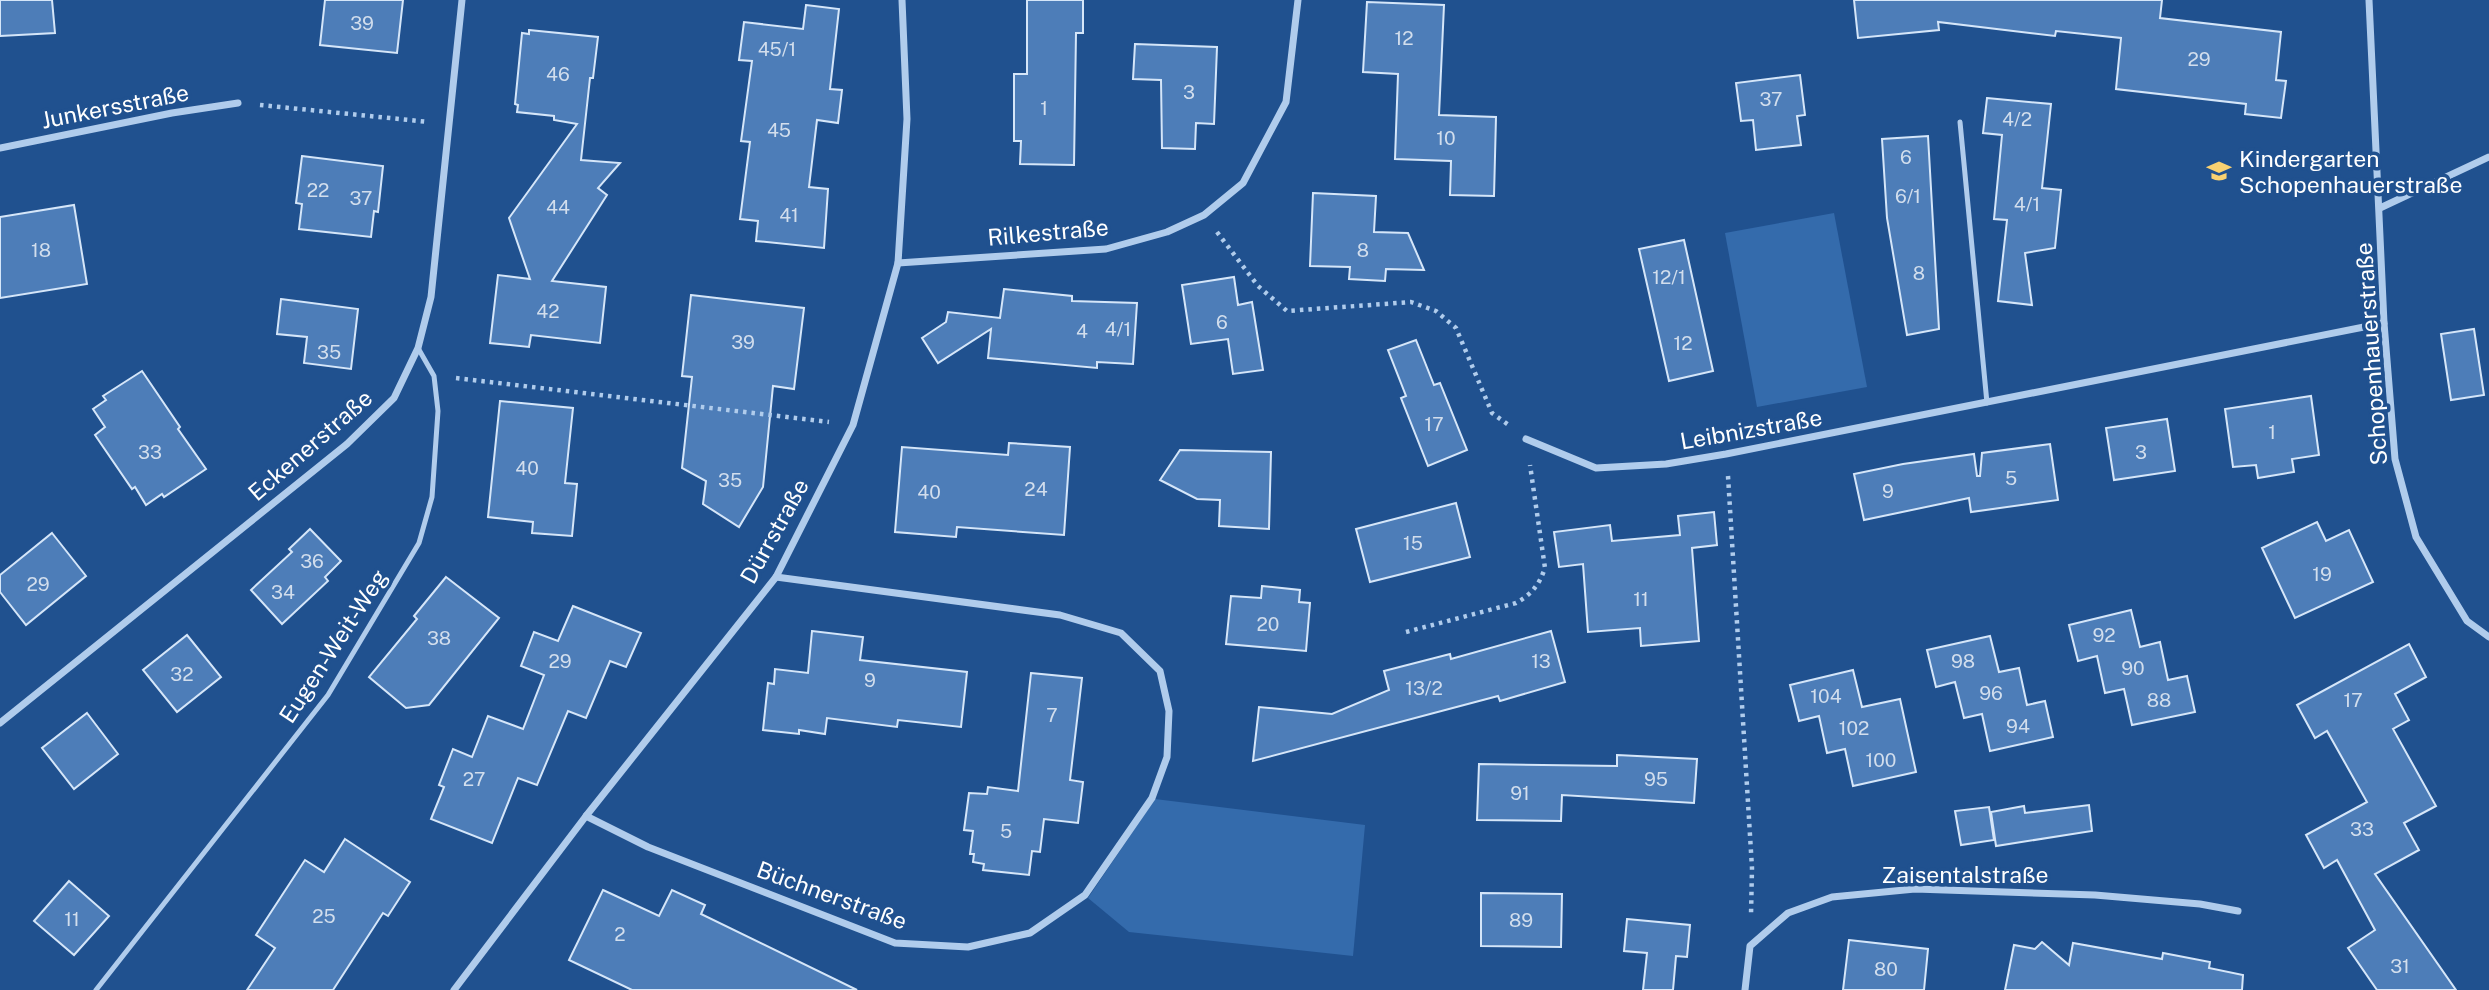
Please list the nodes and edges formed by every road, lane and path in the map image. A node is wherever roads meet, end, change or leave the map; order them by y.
1 (462, 0) edge
2 (902, 0) edge
3 (1298, 0) edge
4 (2369, 0) edge
5 (238, 103) joint
6 (1960, 122) dead end
7 (450, 124) junction
8 (0, 148) edge
9 (2489, 157) edge
10 (2380, 208) junction
11 (1205, 215) junction
12 (898, 263) junction
13 (2384, 323) junction
14 (418, 348) junction
15 (434, 376) junction
16 (1987, 403) junction
17 (853, 425) junction
18 (1526, 439) junction
19 (1726, 454) junction
20 (776, 577) junction
21 (1406, 632) dead end
22 (2489, 637) edge
23 (0, 723) edge
24 (586, 816) junction
25 (2238, 911) dead end
26 (1750, 946) junction
27 (96, 990) edge
28 (454, 990) edge
29 (1745, 990) edge

1 - 7 street, Eckenerstraße
2 - 12 street, Dürrstraße
3 - 11 street, Rilkestraße
4 - 10 street, Schopenhauerstraße
5 - 7 path
5 - 8 street, Junkersstraße
6 - 16 lane
7 - 14 street, Eckenerstraße
9 - 10 street, Schopenhauerstraße
10 - 13 street, Schopenhauerstraße
11 - 12 street, Rilkestraße
11 - 18 path
12 - 17 street, Dürrstraße
13 - 16 street, Leibnizstraße
13 - 22 street, Schopenhauerstraße
14 - 15 lane, Eugen-Weit-Weg
14 - 23 street, Eckenerstraße
15 - 17 path
15 - 27 lane, Eugen-Weit-Weg
16 - 19 street, Leibnizstraße
17 - 20 street, Dürrstraße
18 - 19 street, Leibnizstraße
18 - 21 path
19 - 26 path
20 - 24 street, Dürrstraße
20 - 24 street, Büchnerstraße
24 - 28 street, Dürrstraße
25 - 26 street, Zaisentalstraße
26 - 29 street

